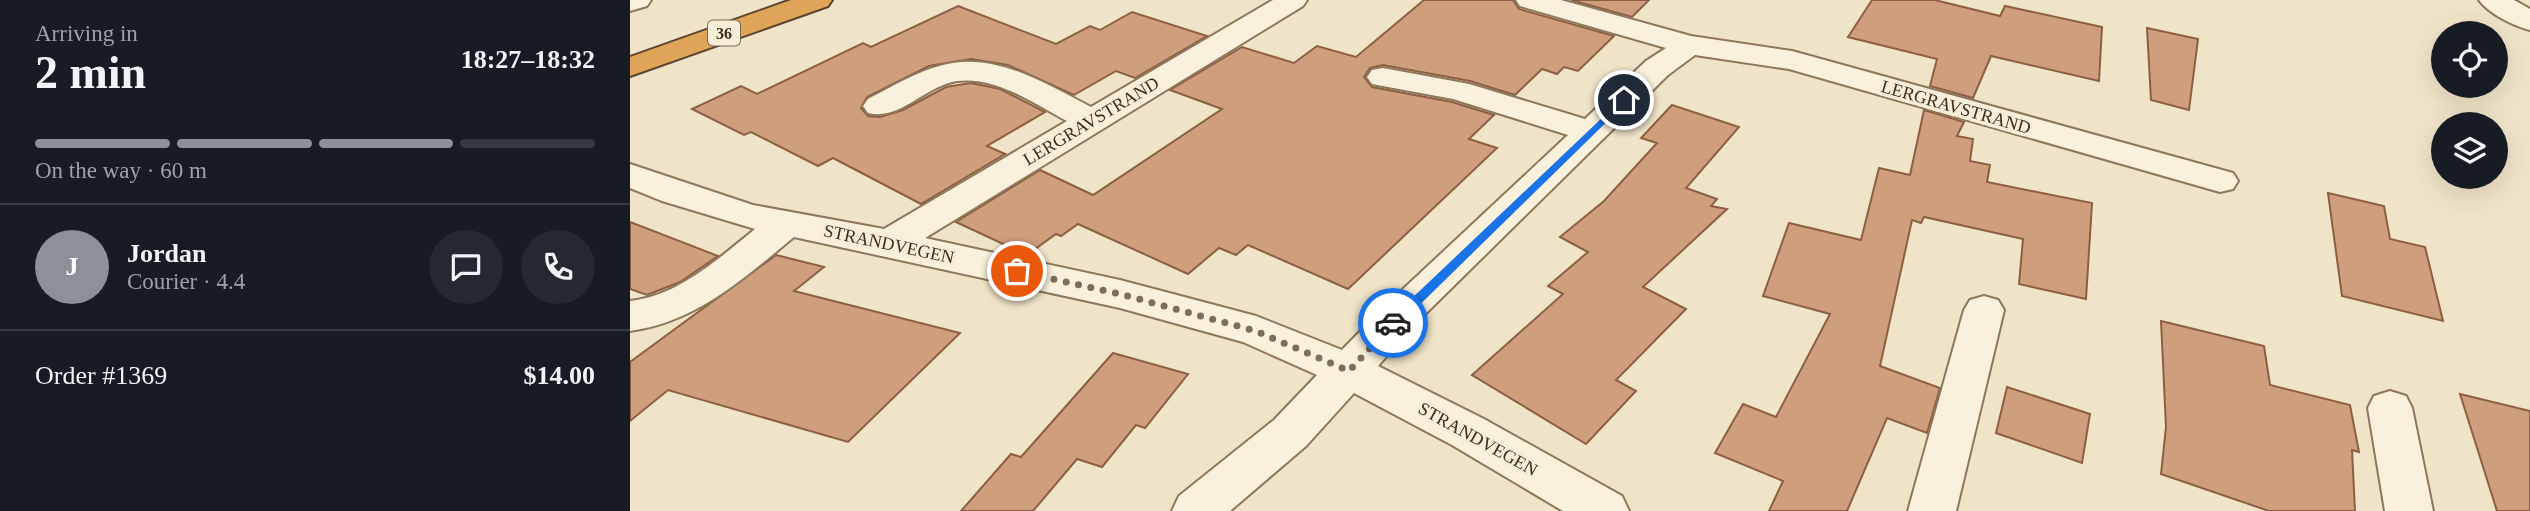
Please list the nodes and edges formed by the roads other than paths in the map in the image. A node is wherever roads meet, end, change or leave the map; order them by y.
1 (637, 0) edge
2 (818, 0) edge
3 (1293, 0) edge
4 (1530, 0) edge
5 (2493, 0) edge
6 (630, 3) edge
7 (2530, 21) edge
8 (1689, 45) junction
9 (630, 67) edge
10 (1383, 77) dead end
11 (879, 106) dead end
12 (1092, 121) junction
13 (1582, 140) junction
14 (630, 176) edge
15 (2220, 181) dead end
16 (787, 223) junction
17 (889, 243) junction
18 (1984, 310) dead end
19 (630, 316) edge
20 (1349, 371) junction
21 (2390, 408) dead end
22 (1196, 511) edge
23 (1605, 511) edge
24 (1932, 511) edge
25 (2409, 511) edge

1 - 6 street
2 - 9 highway, 36
3 - 12 street, LERGRAVSTRAND
4 - 8 street, LERGRAVSTRAND
5 - 7 street
8 - 13 street
8 - 15 street, LERGRAVSTRAND
10 - 13 street
11 - 12 street
12 - 17 street, LERGRAVSTRAND
13 - 20 street
14 - 16 street, STRANDVEGEN
16 - 17 street, STRANDVEGEN
16 - 19 street
17 - 20 street, STRANDVEGEN
18 - 24 street
20 - 22 street
20 - 23 street, STRANDVEGEN
21 - 25 street

